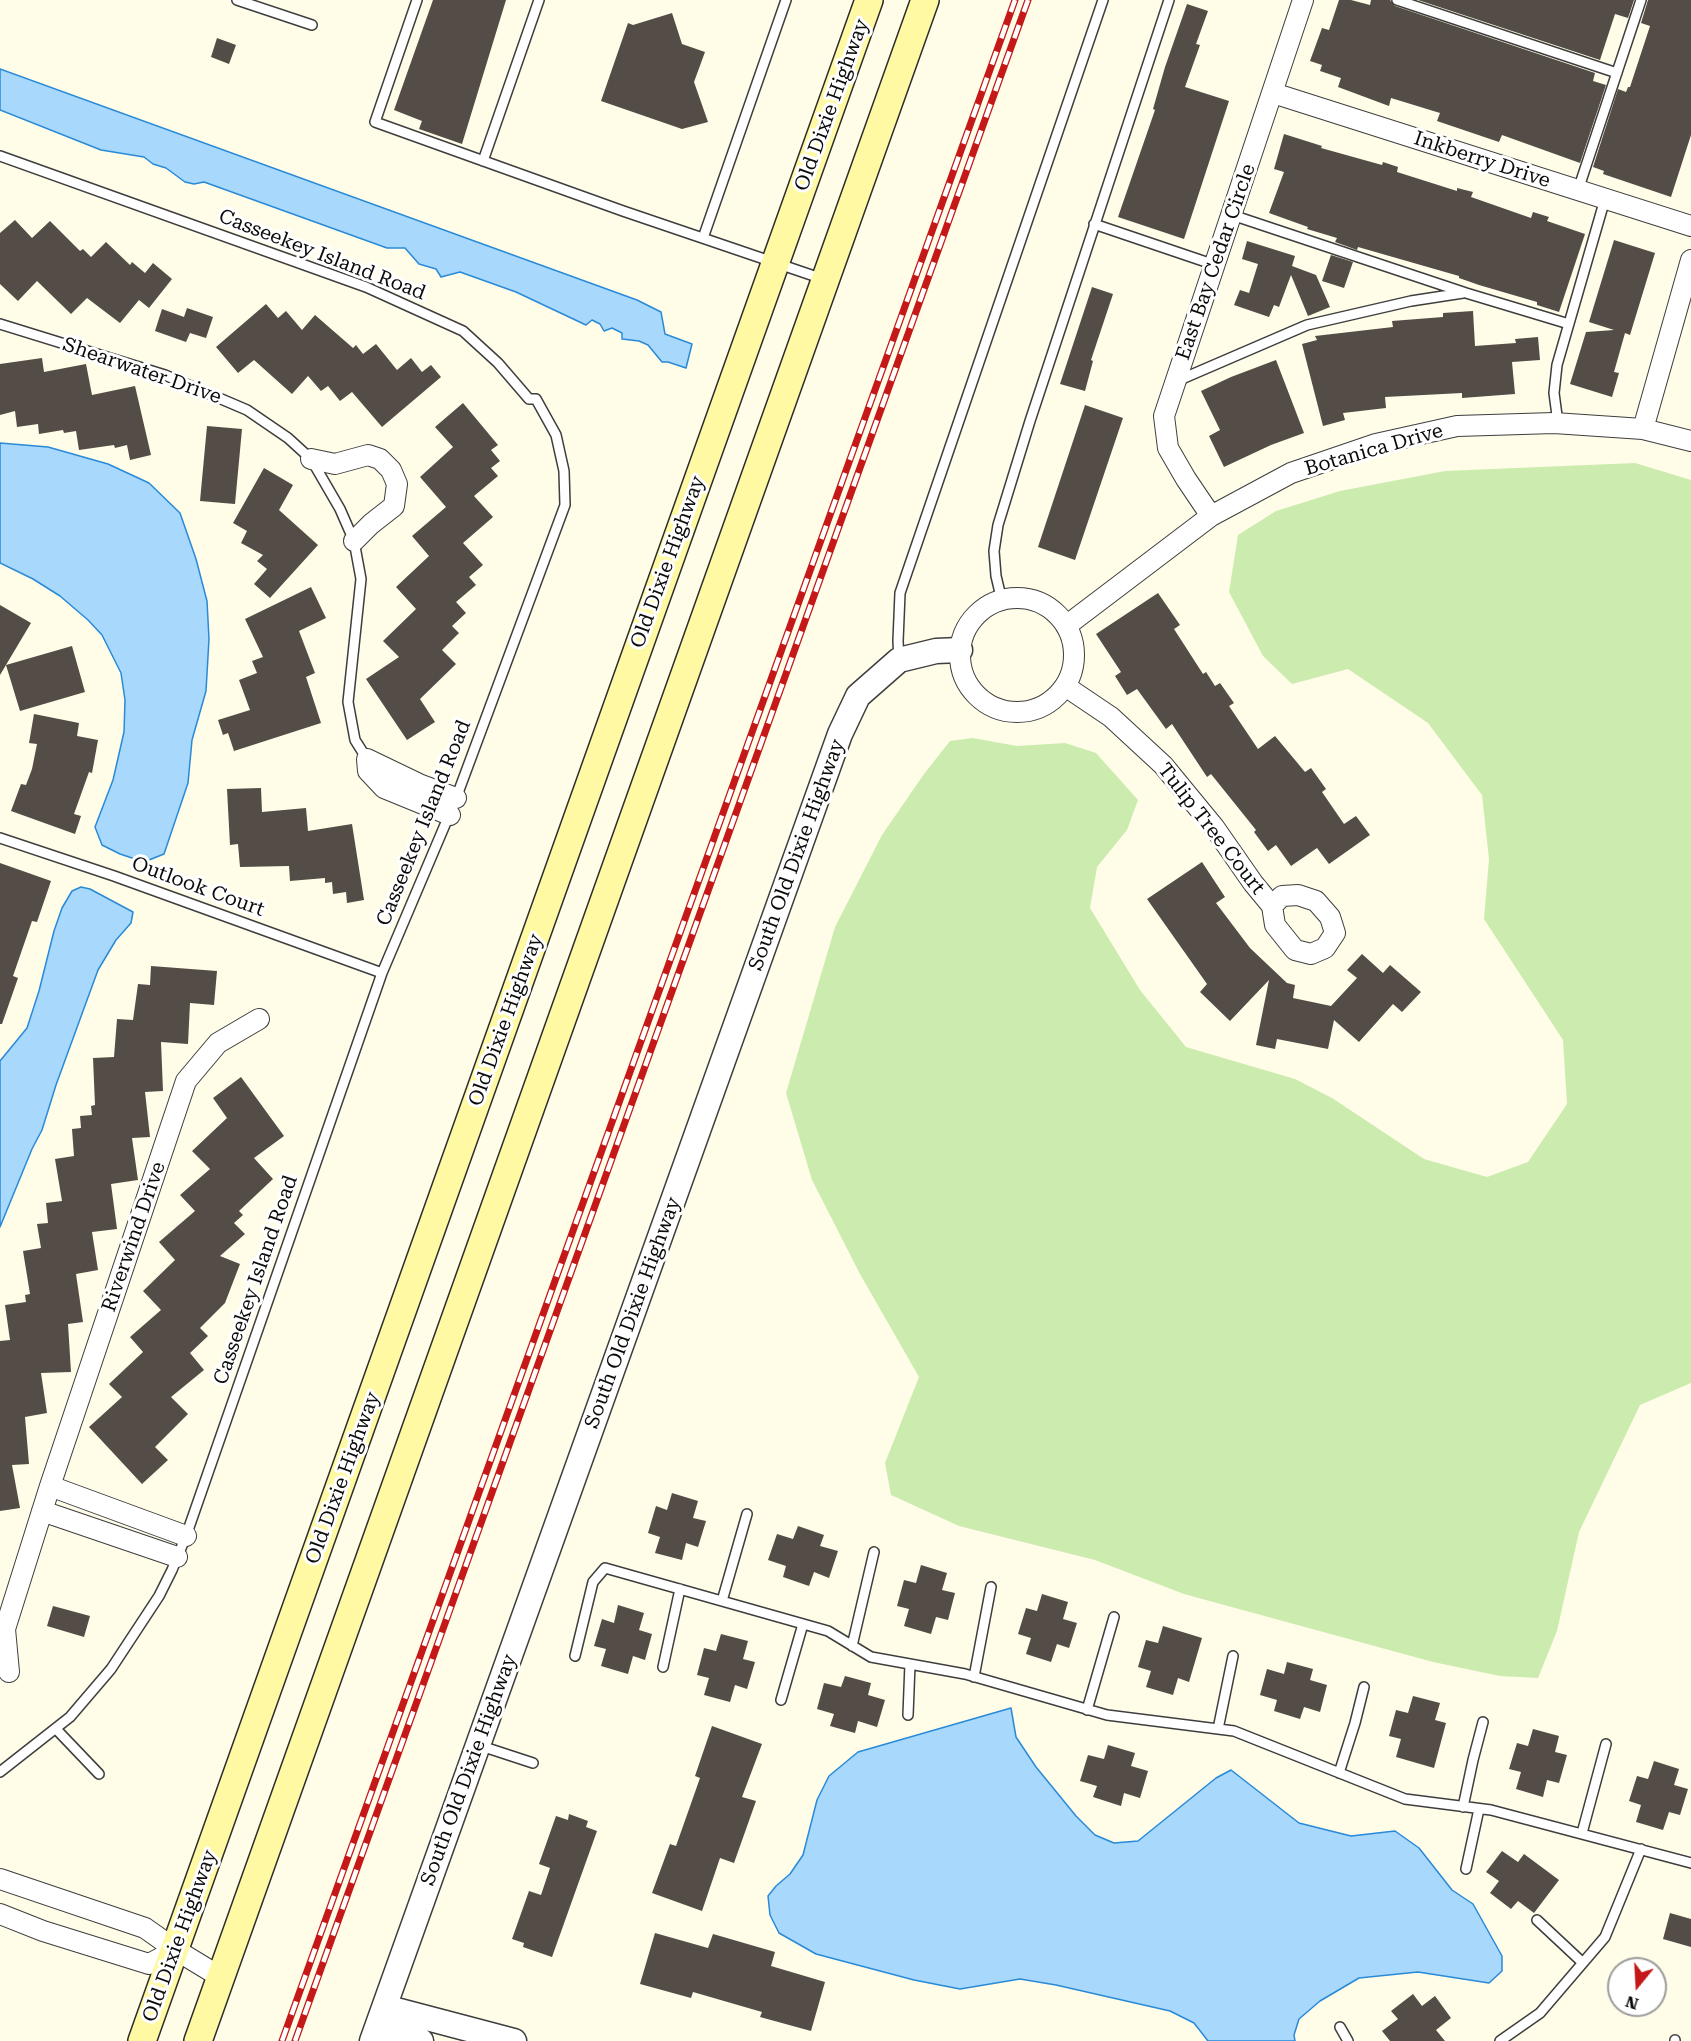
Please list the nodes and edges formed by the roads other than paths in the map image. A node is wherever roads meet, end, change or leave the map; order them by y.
1 (237, 0) edge
2 (417, 0) edge
3 (539, 0) edge
4 (786, 0) edge
5 (869, 0) edge
6 (925, 0) edge
7 (1103, 0) edge
8 (1169, 0) edge
9 (1303, 0) edge
10 (1397, 0) edge
11 (1641, 0) edge
12 (312, 25) dead end
13 (1617, 73) junction
14 (1273, 93) junction
15 (0, 156) edge
16 (483, 161) junction
17 (1578, 190) junction
18 (1605, 199) junction
19 (1232, 215) junction
20 (1095, 224) junction
21 (1691, 226) edge
22 (703, 238) junction
23 (1691, 260) edge
24 (776, 262) junction
25 (1215, 266) junction
26 (825, 279) junction
27 (1466, 292) junction
28 (0, 324) edge
29 (1569, 324) junction
30 (1176, 381) junction
31 (1558, 423) junction
32 (1643, 429) junction
33 (1691, 441) edge
34 (311, 459) junction
35 (1211, 516) junction
36 (354, 542) junction
37 (1002, 601) junction
38 (1066, 626) junction
39 (960, 650) junction
40 (899, 660) junction
41 (1065, 686) junction
42 (367, 759) joint
43 (453, 806) junction
44 (0, 838) edge
45 (1272, 906) dead end
46 (382, 973) junction
47 (260, 1019) dead end
48 (50, 1486) junction
49 (42, 1511) junction
50 (747, 1514) dead end
51 (186, 1536) junction
52 (874, 1551) dead end
53 (177, 1557) junction
54 (991, 1587) dead end
55 (680, 1589) junction
56 (722, 1601) junction
57 (1114, 1617) dead end
58 (803, 1624) junction
59 (852, 1646) junction
60 (575, 1656) dead end
61 (1233, 1656) dead end
62 (910, 1664) junction
63 (663, 1667) dead end
64 (9, 1672) dead end
65 (974, 1677) junction
66 (1364, 1687) dead end
67 (781, 1700) dead end
68 (1087, 1710) junction
69 (908, 1714) dead end
70 (1483, 1722) dead end
71 (56, 1729) junction
72 (1218, 1729) junction
73 (1606, 1744) dead end
74 (478, 1745) junction
75 (533, 1763) dead end
76 (0, 1772) edge
77 (1339, 1773) junction
78 (99, 1774) dead end
79 (1463, 1807) junction
80 (1479, 1809) junction
81 (1582, 1833) junction
82 (1641, 1849) junction
83 (1691, 1863) edge
84 (1466, 1869) dead end
85 (0, 1879) edge
86 (0, 1914) edge
87 (1537, 1920) dead end
88 (176, 1950) junction
89 (1583, 1963) junction
90 (222, 1978) junction
91 (385, 2007) junction
92 (1340, 2027) dead end
93 (374, 2035) edge
94 (142, 2041) edge
95 (198, 2041) edge
96 (421, 2041) edge
97 (514, 2041) edge
98 (1348, 2041) edge
99 (1500, 2041) edge

1 - 12 lane
2 - 16 lane
3 - 16 lane
4 - 22 lane
5 - 24 main road, Old Dixie Highway
6 - 26 main road
7 - 40 lane
8 - 20 lane
9 - 14 street, East Bay Cedar Circle
10 - 13 lane
11 - 13 lane
13 - 17 lane
14 - 17 street, Inkberry Drive
14 - 19 street, East Bay Cedar Circle
15 - 43 lane, Casseekey Island Road
16 - 22 lane
17 - 18 street, Inkberry Drive
18 - 21 street, Inkberry Drive
18 - 29 lane
19 - 25 street, East Bay Cedar Circle
19 - 27 lane
20 - 25 lane
20 - 37 lane
22 - 24 lane
23 - 32 street
24 - 26 lane
24 - 88 main road, Old Dixie Highway
25 - 30 street, East Bay Cedar Circle
26 - 90 main road
27 - 29 lane
27 - 30 lane
28 - 34 lane, Shearwater Drive
29 - 31 lane
30 - 35 street, East Bay Cedar Circle
31 - 32 street, Botanica Drive
31 - 35 street, Botanica Drive
32 - 33 street, Botanica Drive
34 - 36 lane, Shearwater Drive
34 - 36 street
35 - 38 street, Botanica Drive
36 - 42 lane, Shearwater Drive
37 - 38 street
37 - 39 street
38 - 41 street
39 - 40 street, South Old Dixie Highway
39 - 41 street
40 - 74 street, South Old Dixie Highway
41 - 45 street, Tulip Tree Court
42 - 43 street, Shearwater Drive
43 - 46 lane, Casseekey Island Road
44 - 46 lane, Outlook Court
46 - 51 lane, Casseekey Island Road
47 - 48 street, Riverwind Drive
48 - 49 street, Riverwind Drive
48 - 51 street
49 - 53 street
49 - 64 street, Riverwind Drive
50 - 56 lane
51 - 53 lane, Casseekey Island Road
52 - 59 lane
53 - 71 lane, Casseekey Island Road
54 - 65 lane
55 - 56 lane
55 - 60 lane
55 - 63 lane
56 - 58 lane
57 - 68 lane
58 - 59 lane
58 - 67 lane
59 - 62 lane
61 - 72 lane
62 - 65 lane
62 - 69 lane
65 - 68 lane
66 - 77 lane
68 - 72 lane
70 - 79 lane
71 - 76 lane, Casseekey Island Road
71 - 78 lane
72 - 77 lane
73 - 81 lane
74 - 75 lane
74 - 91 street, South Old Dixie Highway
77 - 79 lane
79 - 80 lane
80 - 81 lane
80 - 84 lane
81 - 82 lane
82 - 83 lane
82 - 89 lane
85 - 88 street
86 - 88 street
87 - 89 lane
88 - 90 street
88 - 94 main road, Old Dixie Highway
89 - 99 lane
90 - 95 main road
91 - 93 street, South Old Dixie Highway
91 - 97 street
92 - 98 lane
93 - 96 street

